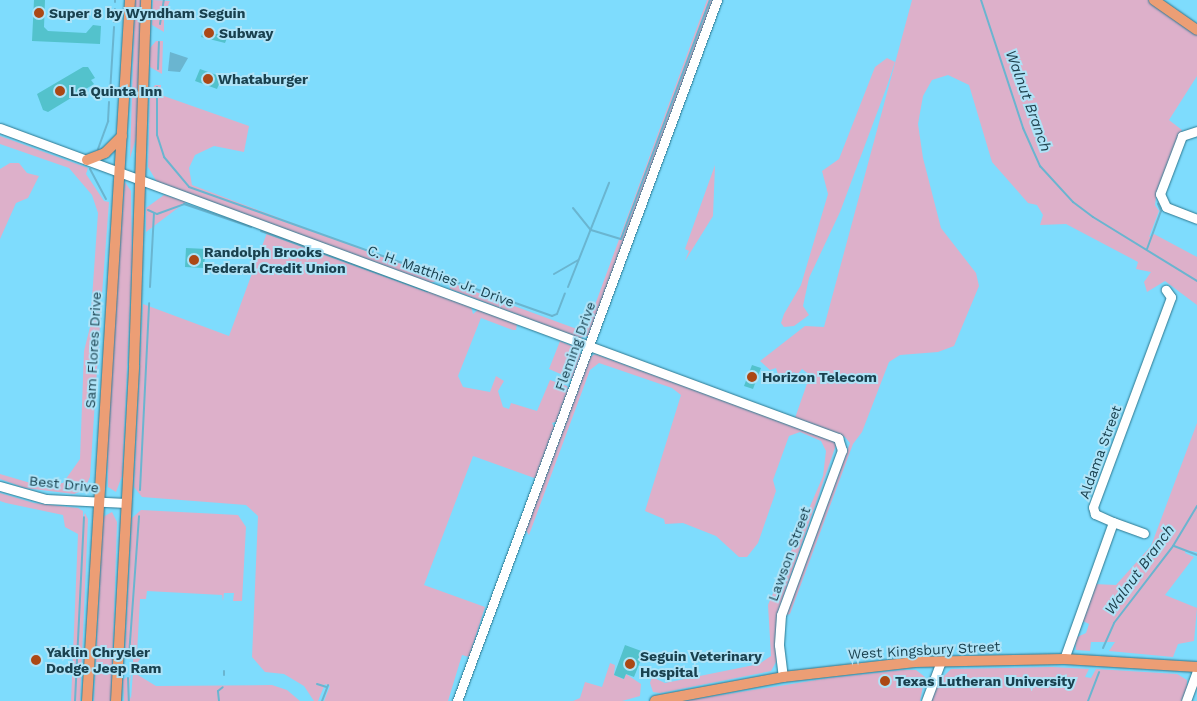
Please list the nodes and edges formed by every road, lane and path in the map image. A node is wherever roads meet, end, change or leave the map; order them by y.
1 (130, 0) edge
2 (146, 0) edge
3 (717, 0) edge
4 (1154, 0) edge
5 (1197, 30) edge
6 (0, 128) edge
7 (1194, 130) edge
8 (122, 136) junction
9 (88, 160) junction
10 (119, 172) junction
11 (138, 179) junction
12 (1197, 219) edge
13 (1166, 290) dead end
14 (590, 346) junction
15 (842, 443) joint
16 (0, 486) edge
17 (98, 503) junction
18 (126, 503) junction
19 (1113, 522) junction
20 (1144, 533) dead end
21 (1064, 660) junction
22 (941, 661) junction
23 (1197, 669) edge
24 (783, 677) junction
25 (87, 701) edge
26 (116, 701) edge
27 (457, 701) edge
28 (655, 701) edge
29 (926, 701) edge
30 (1186, 701) edge

1 - 8 main road, Sam Flores Drive
2 - 11 main road
3 - 14 street, Fleming Drive
4 - 5 main road
6 - 9 street, C. H. Matthies Jr. Drive
7 - 12 street
8 - 9 main road
8 - 10 main road, Sam Flores Drive
9 - 10 street, C. H. Matthies Jr. Drive
10 - 11 street, C. H. Matthies Jr. Drive
10 - 17 main road, Sam Flores Drive
11 - 14 street, C. H. Matthies Jr. Drive
11 - 18 main road
13 - 19 street, Aldama Street
14 - 15 street, C. H. Matthies Jr. Drive
14 - 27 street, Fleming Drive
15 - 24 street, Lawson Street
16 - 17 street, Best Drive
17 - 18 street, Best Drive
17 - 25 main road, Sam Flores Drive
18 - 26 main road
19 - 20 street
19 - 21 street
21 - 22 main road, West Kingsbury Street
21 - 23 main road, West Kingsbury Street
22 - 24 main road, West Kingsbury Street
22 - 29 street
23 - 30 street
24 - 28 main road, West Kingsbury Street

